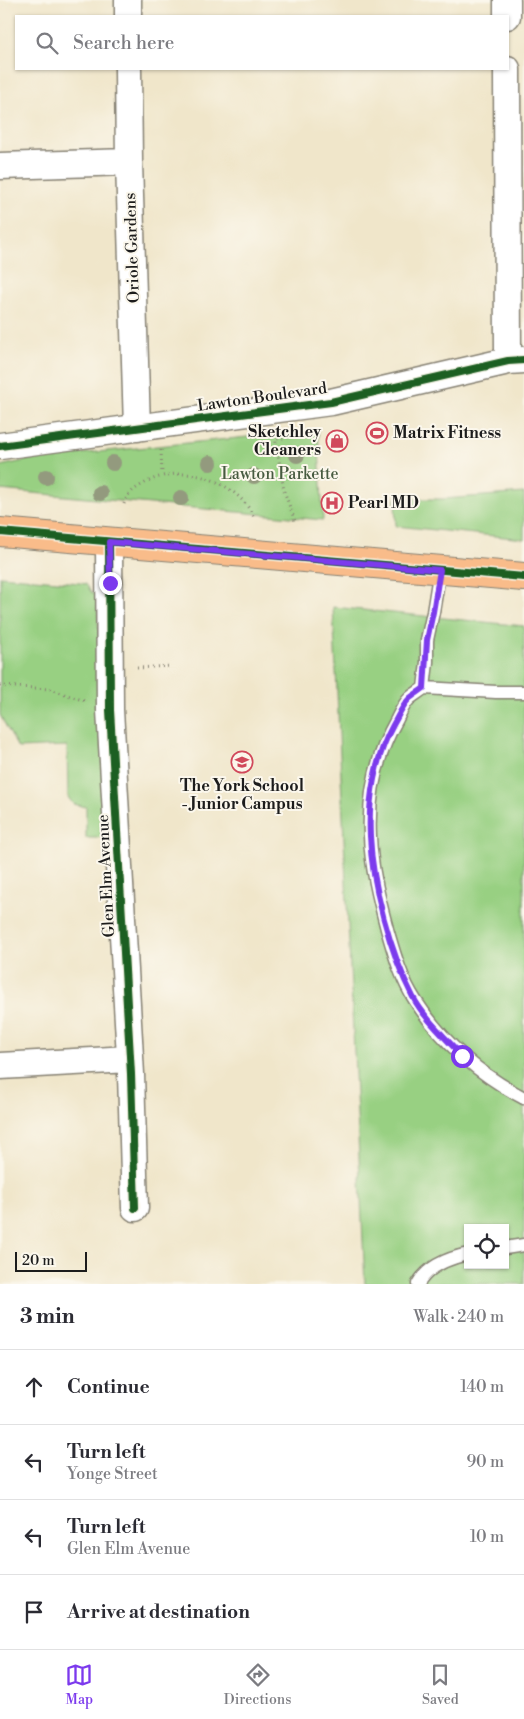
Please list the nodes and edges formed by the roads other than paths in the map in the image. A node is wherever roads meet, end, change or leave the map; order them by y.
1 (128, 0) edge
2 (507, 0) edge
3 (128, 15) edge
4 (507, 15) edge
5 (128, 70) edge
6 (507, 70) edge
7 (129, 162) junction
8 (0, 166) edge
9 (516, 360) edge
10 (136, 428) junction
11 (0, 446) edge
12 (0, 532) edge
13 (109, 542) junction
14 (440, 570) junction
15 (524, 577) edge
16 (424, 688) junction
17 (524, 692) edge
18 (130, 1059) junction
19 (0, 1066) edge
20 (524, 1098) edge
21 (135, 1208) dead end
22 (524, 1244) edge
23 (509, 1247) edge
24 (464, 1255) edge
25 (418, 1284) edge

1 - 3 street
2 - 4 street
5 - 7 street, Oriole Gardens
6 - 9 street
7 - 8 street
7 - 10 street, Oriole Gardens
9 - 10 street, Lawton Boulevard
10 - 11 street, Lawton Boulevard
12 - 13 main road
13 - 14 main road
13 - 18 street, Glen Elm Avenue
14 - 15 main road
14 - 16 lane
16 - 17 lane
16 - 20 lane
18 - 19 street
18 - 21 street, Glen Elm Avenue
22 - 23 lane
24 - 25 lane

